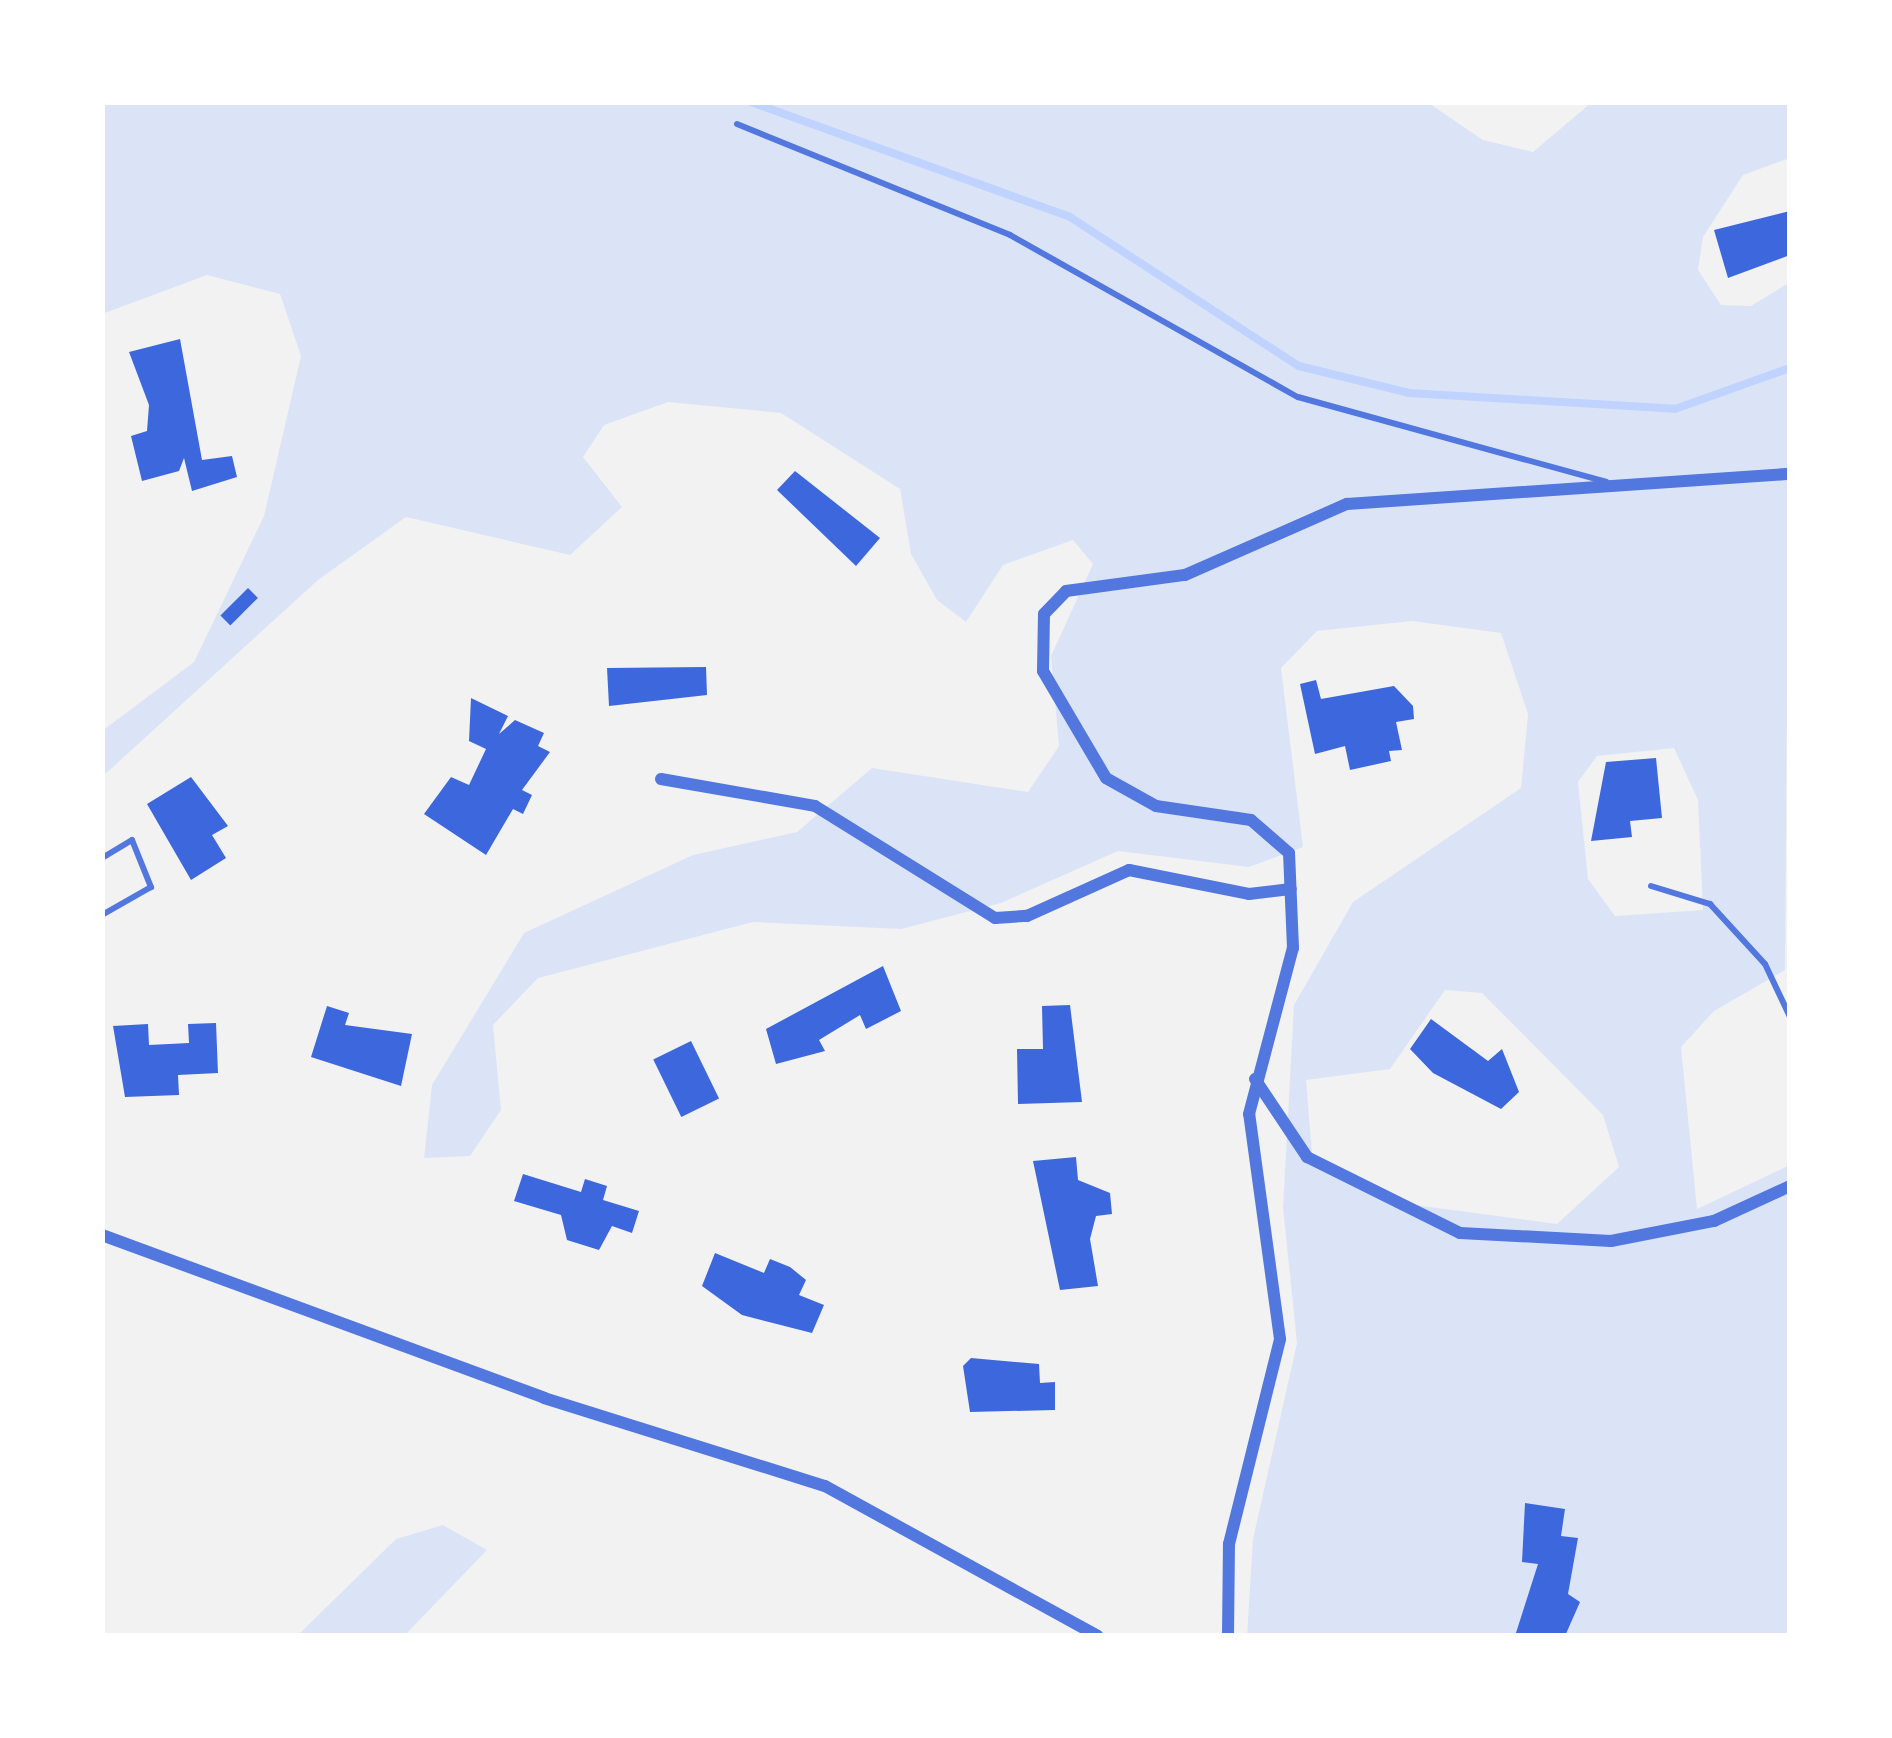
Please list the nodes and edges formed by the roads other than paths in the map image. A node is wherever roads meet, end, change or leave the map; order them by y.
1 (737, 124) dead end
2 (1790, 474) edge
3 (1628, 486) junction
4 (662, 779) dead end
5 (102, 858) edge
6 (1651, 886) dead end
7 (1291, 889) junction
8 (102, 915) edge
9 (1790, 1017) edge
10 (1255, 1078) junction
11 (1790, 1186) edge
12 (102, 1235) edge
13 (1098, 1636) edge
14 (1228, 1636) edge

1 - 3 lane
2 - 3 street
3 - 7 street
4 - 7 street
5 - 8 lane
6 - 9 lane
7 - 10 street
10 - 11 street
10 - 14 street
12 - 13 street

